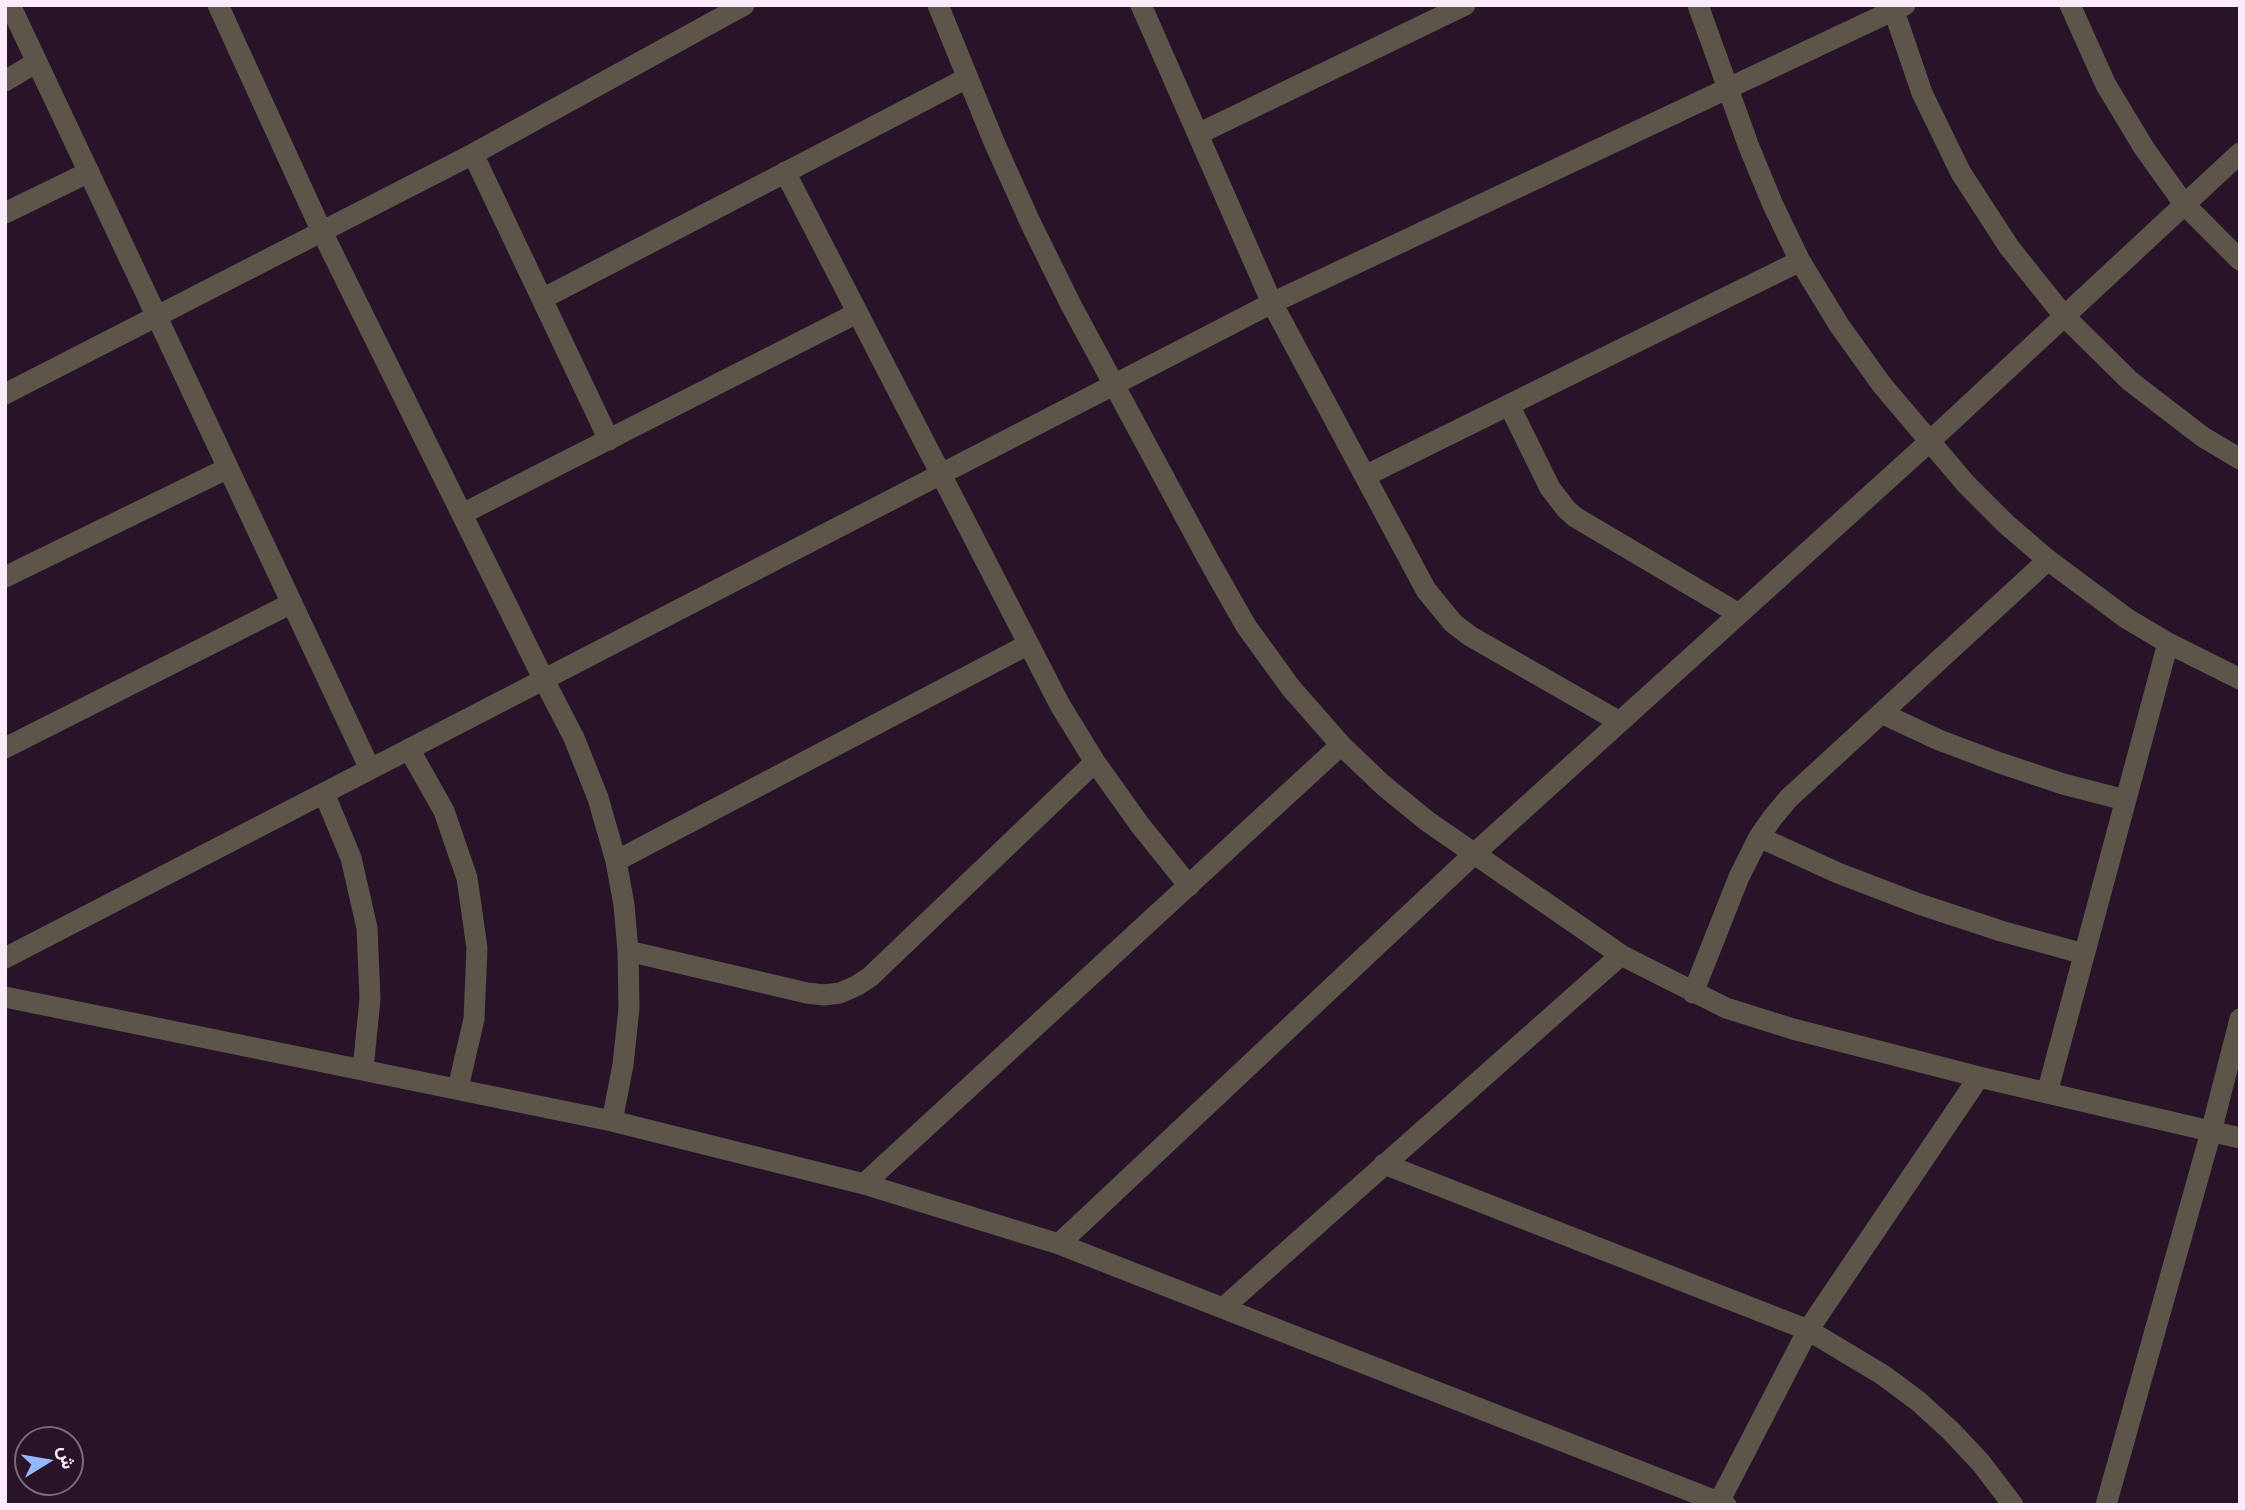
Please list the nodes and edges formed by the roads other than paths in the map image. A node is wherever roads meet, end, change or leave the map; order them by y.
1 (10, 5) edge
2 (218, 5) edge
3 (744, 5) edge
4 (938, 5) edge
5 (1141, 5) edge
6 (1465, 5) edge
7 (1698, 5) edge
8 (2070, 5) edge
9 (1897, 7) edge
10 (37, 62) junction
11 (967, 78) junction
12 (5, 80) edge
13 (1728, 88) junction
14 (1198, 134) junction
15 (2240, 153) edge
16 (473, 154) junction
17 (89, 172) junction
18 (785, 172) junction
19 (2185, 204) junction
20 (5, 213) edge
21 (322, 232) junction
22 (2240, 260) edge
23 (1800, 261) junction
24 (542, 299) junction
25 (1272, 303) junction
26 (857, 313) junction
27 (2064, 316) junction
28 (156, 317) junction
29 (1114, 384) junction
30 (5, 394) edge
31 (1509, 405) junction
32 (608, 440) junction
33 (1929, 442) junction
34 (2240, 459) edge
35 (228, 468) junction
36 (940, 475) junction
37 (1365, 477) junction
38 (462, 514) junction
39 (2048, 561) junction
40 (5, 577) edge
41 (292, 603) junction
42 (1739, 614) junction
43 (2168, 643) junction
44 (1027, 645) junction
45 (2240, 679) edge
46 (544, 680) junction
47 (1881, 713) junction
48 (1620, 722) junction
49 (1342, 746) junction
50 (5, 748) edge
51 (409, 749) junction
52 (1095, 762) junction
53 (370, 769) junction
54 (324, 793) junction
55 (2125, 800) junction
56 (1759, 837) junction
57 (1474, 854) junction
58 (616, 861) junction
59 (1189, 886) junction
60 (628, 951) junction
61 (2084, 954) junction
62 (1620, 955) junction
63 (5, 958) edge
64 (1693, 993) junction
65 (5, 998) edge
66 (2240, 1019) edge
67 (363, 1069) junction
68 (1979, 1077) junction
69 (458, 1088) junction
70 (2048, 1093) junction
71 (612, 1121) junction
72 (2211, 1132) junction
73 (2240, 1139) edge
74 (1384, 1164) junction
75 (864, 1184) junction
76 (1059, 1244) junction
77 (1223, 1308) junction
78 (1808, 1330) junction
79 (1722, 1503) edge
80 (2013, 1505) edge
81 (2106, 1505) edge

1 - 10 street
2 - 21 street
3 - 16 street
4 - 11 street
5 - 14 street
6 - 14 street
7 - 13 street
8 - 19 street
9 - 13 street
9 - 27 street
10 - 12 street
10 - 17 street
11 - 18 street
11 - 29 street
13 - 23 street
13 - 25 street
14 - 25 street
15 - 19 street
16 - 21 street
16 - 24 street
17 - 20 street
17 - 28 street
18 - 24 street
18 - 26 street
19 - 22 street
19 - 27 street
21 - 28 street
21 - 38 street
23 - 31 street
23 - 33 street
24 - 32 street
25 - 29 street
25 - 37 street
26 - 32 street
26 - 36 street
27 - 33 street
27 - 34 street
28 - 30 street
28 - 35 street
29 - 36 street
29 - 49 street
31 - 37 street
31 - 42 street
32 - 38 street
33 - 39 street
33 - 42 street
35 - 40 street
35 - 41 street
36 - 44 street
36 - 46 street
37 - 48 street
38 - 46 street
39 - 43 street
39 - 47 street
41 - 50 street
41 - 53 street
42 - 48 street
43 - 45 street
43 - 55 street
44 - 52 street
44 - 58 street
46 - 51 street
46 - 58 street
47 - 55 street
47 - 56 street
48 - 57 street
49 - 57 street
49 - 59 street
51 - 53 street
51 - 69 street
52 - 59 street
52 - 60 street
53 - 54 street
54 - 63 street
54 - 67 street
55 - 61 street
56 - 61 street
56 - 64 street
57 - 62 street
57 - 76 street
58 - 60 street
59 - 75 street
60 - 71 street
61 - 70 street
62 - 64 street
62 - 74 street
64 - 68 street
65 - 67 street
66 - 72 street
67 - 69 street
68 - 70 street
68 - 78 street
69 - 71 street
70 - 72 street
71 - 75 street
72 - 73 street
72 - 81 street
74 - 77 street
74 - 78 street
75 - 76 street
76 - 77 street
77 - 79 street
78 - 79 street
78 - 80 street

